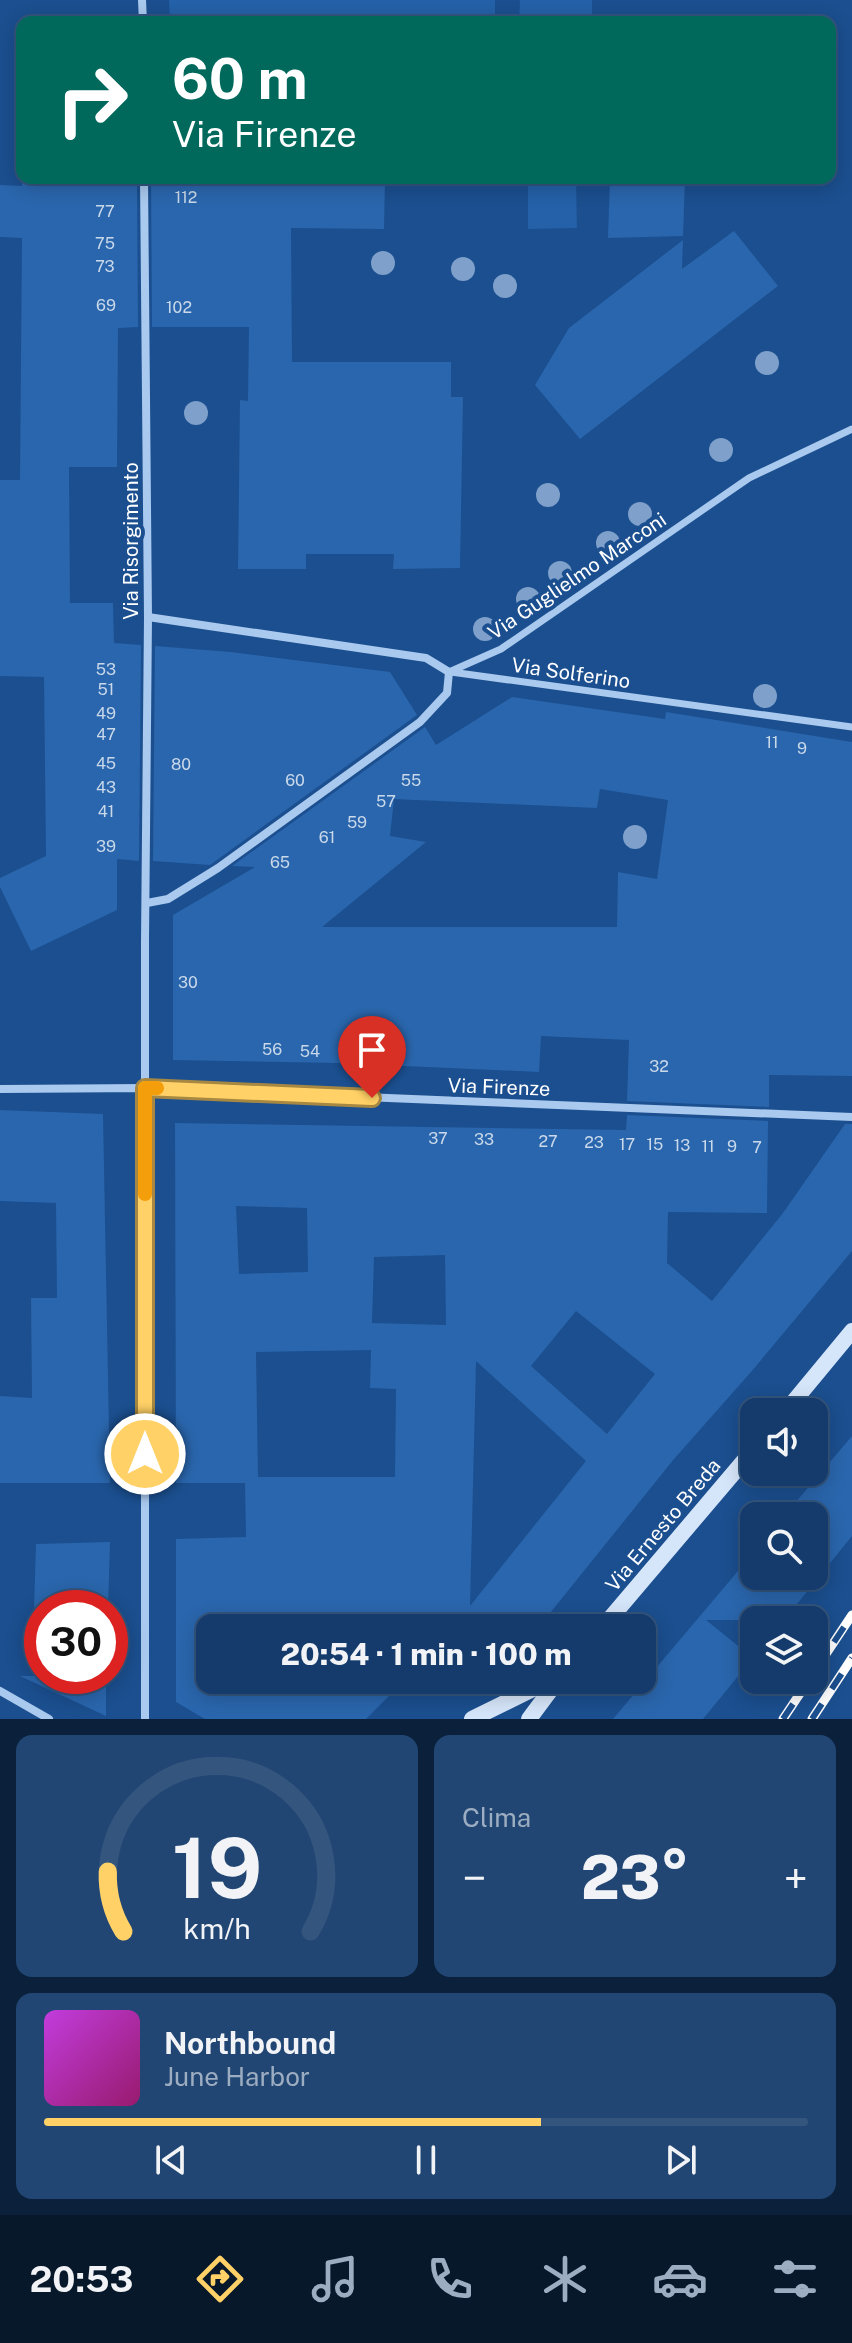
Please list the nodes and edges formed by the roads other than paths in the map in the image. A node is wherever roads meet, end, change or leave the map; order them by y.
1 (144, 184) edge
2 (852, 429) edge
3 (148, 617) junction
4 (449, 672) junction
5 (852, 727) edge
6 (147, 903) junction
7 (145, 1088) junction
8 (0, 1089) edge
9 (852, 1117) edge
10 (852, 1331) edge
11 (797, 1398) edge
12 (740, 1465) edge
13 (614, 1614) edge
14 (0, 1691) edge
15 (523, 1694) edge
16 (548, 1694) edge
17 (49, 1719) edge
18 (145, 1719) edge
19 (472, 1719) edge
20 (529, 1719) edge

1 - 3 street, Via Risorgimento
2 - 4 street, Via Guglielmo Marconi
3 - 4 street, Via Solferino
3 - 6 street, Via Risorgimento
4 - 5 street, Via Solferino
4 - 6 street
6 - 7 street, Via Risorgimento
7 - 8 street, Via Firenze
7 - 9 street, Via Firenze
7 - 18 street
10 - 11 main road
12 - 13 main road, Via Ernesto Breda
14 - 17 street
15 - 19 main road
16 - 20 main road

